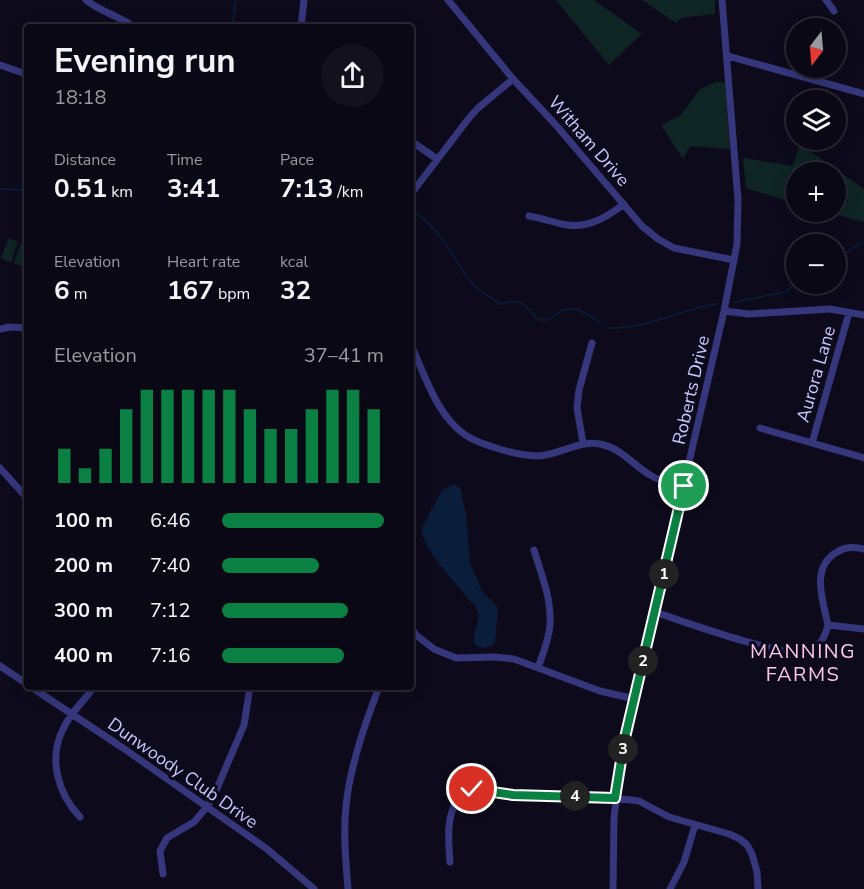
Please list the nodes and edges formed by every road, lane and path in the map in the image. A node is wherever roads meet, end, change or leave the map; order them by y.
1 (86, 0) edge
2 (304, 0) edge
3 (448, 0) edge
4 (722, 0) edge
5 (825, 0) edge
6 (834, 11) dead end
7 (129, 24) edge
8 (301, 24) edge
9 (728, 56) junction
10 (0, 65) edge
11 (23, 73) dead end
12 (513, 79) junction
13 (864, 94) edge
14 (414, 143) edge
15 (437, 159) junction
16 (414, 190) edge
17 (624, 204) junction
18 (529, 216) dead end
19 (735, 260) junction
20 (724, 311) junction
21 (849, 313) junction
22 (864, 315) edge
23 (24, 328) edge
24 (0, 329) edge
25 (592, 344) dead end
26 (414, 351) edge
27 (760, 428) dead end
28 (583, 443) junction
29 (812, 443) junction
30 (864, 458) edge
31 (0, 468) edge
32 (684, 486) junction
33 (24, 495) edge
34 (864, 549) edge
35 (534, 550) dead end
36 (655, 612) junction
37 (828, 625) junction
38 (864, 629) edge
39 (414, 632) edge
40 (417, 636) junction
41 (414, 639) edge
42 (0, 666) edge
43 (538, 668) junction
44 (24, 682) edge
45 (36, 690) edge
46 (92, 690) edge
47 (250, 690) edge
48 (378, 690) edge
49 (634, 699) junction
50 (72, 714) junction
51 (613, 798) junction
52 (206, 808) junction
53 (80, 817) dead end
54 (695, 825) junction
55 (450, 862) dead end
56 (163, 874) dead end
57 (347, 888) edge
58 (314, 889) edge
59 (613, 889) edge
60 (670, 889) edge
61 (758, 889) edge

1 - 7 street
2 - 8 street
3 - 12 street, Witham Drive
4 - 9 street, Roberts Drive
5 - 6 street
9 - 13 street
9 - 19 street, Roberts Drive
10 - 11 street
12 - 15 street
12 - 17 street, Witham Drive
14 - 15 street
15 - 16 street
17 - 18 street
17 - 19 street, Witham Drive
19 - 20 street, Roberts Drive
20 - 21 street
20 - 32 street, Roberts Drive
21 - 22 street
21 - 29 street, Aurora Lane
23 - 24 street
25 - 28 street
26 - 28 street
27 - 29 street
28 - 32 street
29 - 30 street
31 - 33 street
32 - 36 street, Roberts Drive
34 - 37 street
35 - 43 street
36 - 37 street
36 - 49 street, Roberts Drive
37 - 38 street
39 - 40 street
40 - 41 street
40 - 43 street
42 - 44 street
43 - 49 street
45 - 50 street, Dunwoody Club Drive
46 - 50 street
47 - 52 street
48 - 57 street
49 - 51 street, Roberts Drive
50 - 52 street, Dunwoody Club Drive
50 - 53 street
51 - 54 street
51 - 55 street
51 - 59 street, Roberts Drive
52 - 56 street
52 - 58 street, Dunwoody Club Drive
54 - 60 street
54 - 61 street

